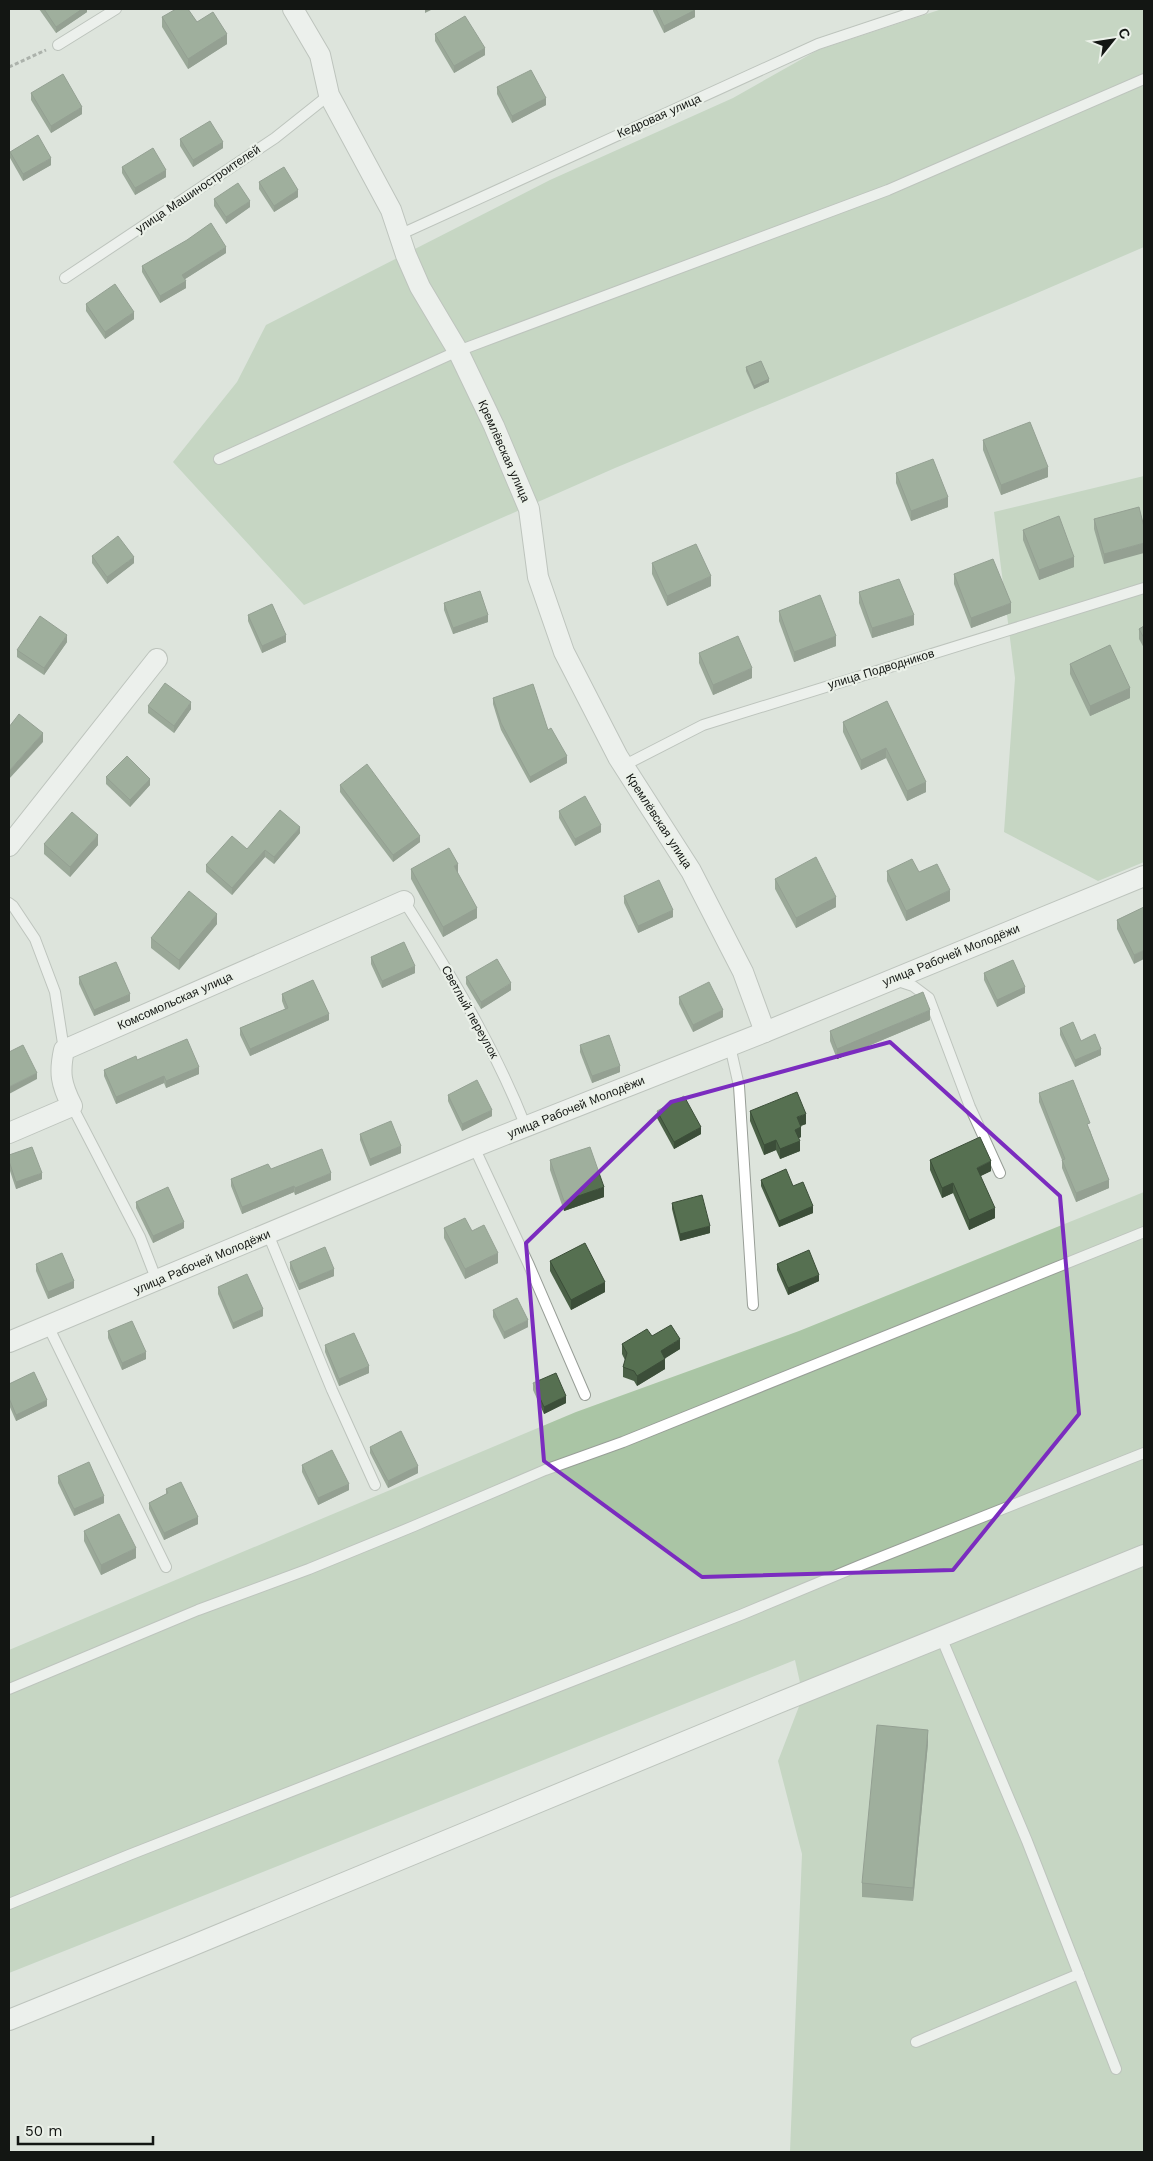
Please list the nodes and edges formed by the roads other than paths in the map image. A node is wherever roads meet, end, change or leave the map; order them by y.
1 (116, 9) edge
2 (293, 9) edge
3 (924, 9) edge
4 (58, 45) road end
5 (1144, 79) edge
6 (329, 95) junction
7 (399, 235) junction
8 (65, 278) dead end
9 (458, 352) junction
10 (219, 459) dead end
11 (1144, 588) edge
12 (157, 659) dead end
13 (623, 766) junction
14 (9, 846) edge
15 (1144, 876) edge
16 (404, 902) joint
17 (9, 903) edge
18 (891, 979) junction
19 (765, 1032) junction
20 (730, 1046) junction
21 (64, 1050) junction
22 (72, 1106) junction
23 (526, 1127) junction
24 (9, 1132) edge
25 (474, 1147) junction
26 (1000, 1173) dead end
27 (1144, 1232) edge
28 (268, 1234) junction
29 (157, 1281) junction
30 (753, 1305) dead end
31 (48, 1326) junction
32 (9, 1342) edge
33 (585, 1395) dead end
34 (1144, 1453) edge
35 (375, 1485) dead end
36 (1144, 1555) edge
37 (166, 1567) dead end
38 (940, 1637) junction
39 (9, 1689) edge
40 (9, 1904) edge
41 (1079, 1974) junction
42 (9, 2020) edge
43 (916, 2042) dead end
44 (1116, 2069) dead end

1 - 4 lane
2 - 6 street, Кремлёвская улица
3 - 7 lane, Кедровая улица
5 - 9 lane
6 - 7 street, Кремлёвская улица
6 - 8 lane, улица Машиностроителей
7 - 9 street, Кремлёвская улица
9 - 10 lane
9 - 13 street, Кремлёвская улица
11 - 13 lane, улица Подводников
12 - 14 street
13 - 19 street, Кремлёвская улица
15 - 18 street, улица Рабочей Молодёжи
16 - 21 street, Комсомольская улица
16 - 23 lane, Светлый переулок
17 - 21 lane
18 - 19 street, улица Рабочей Молодёжи
18 - 26 lane
19 - 20 street, улица Рабочей Молодёжи
20 - 23 street, улица Рабочей Молодёжи
20 - 30 lane
21 - 22 street
22 - 24 street
22 - 29 lane
23 - 25 street, улица Рабочей Молодёжи
25 - 28 street, улица Рабочей Молодёжи
25 - 33 lane
27 - 39 lane
28 - 29 street, улица Рабочей Молодёжи
28 - 35 lane
29 - 31 street, улица Рабочей Молодёжи
31 - 32 street, улица Рабочей Молодёжи
31 - 37 lane
34 - 40 lane
36 - 38 street
38 - 41 lane
38 - 42 street
41 - 43 lane
41 - 44 lane

